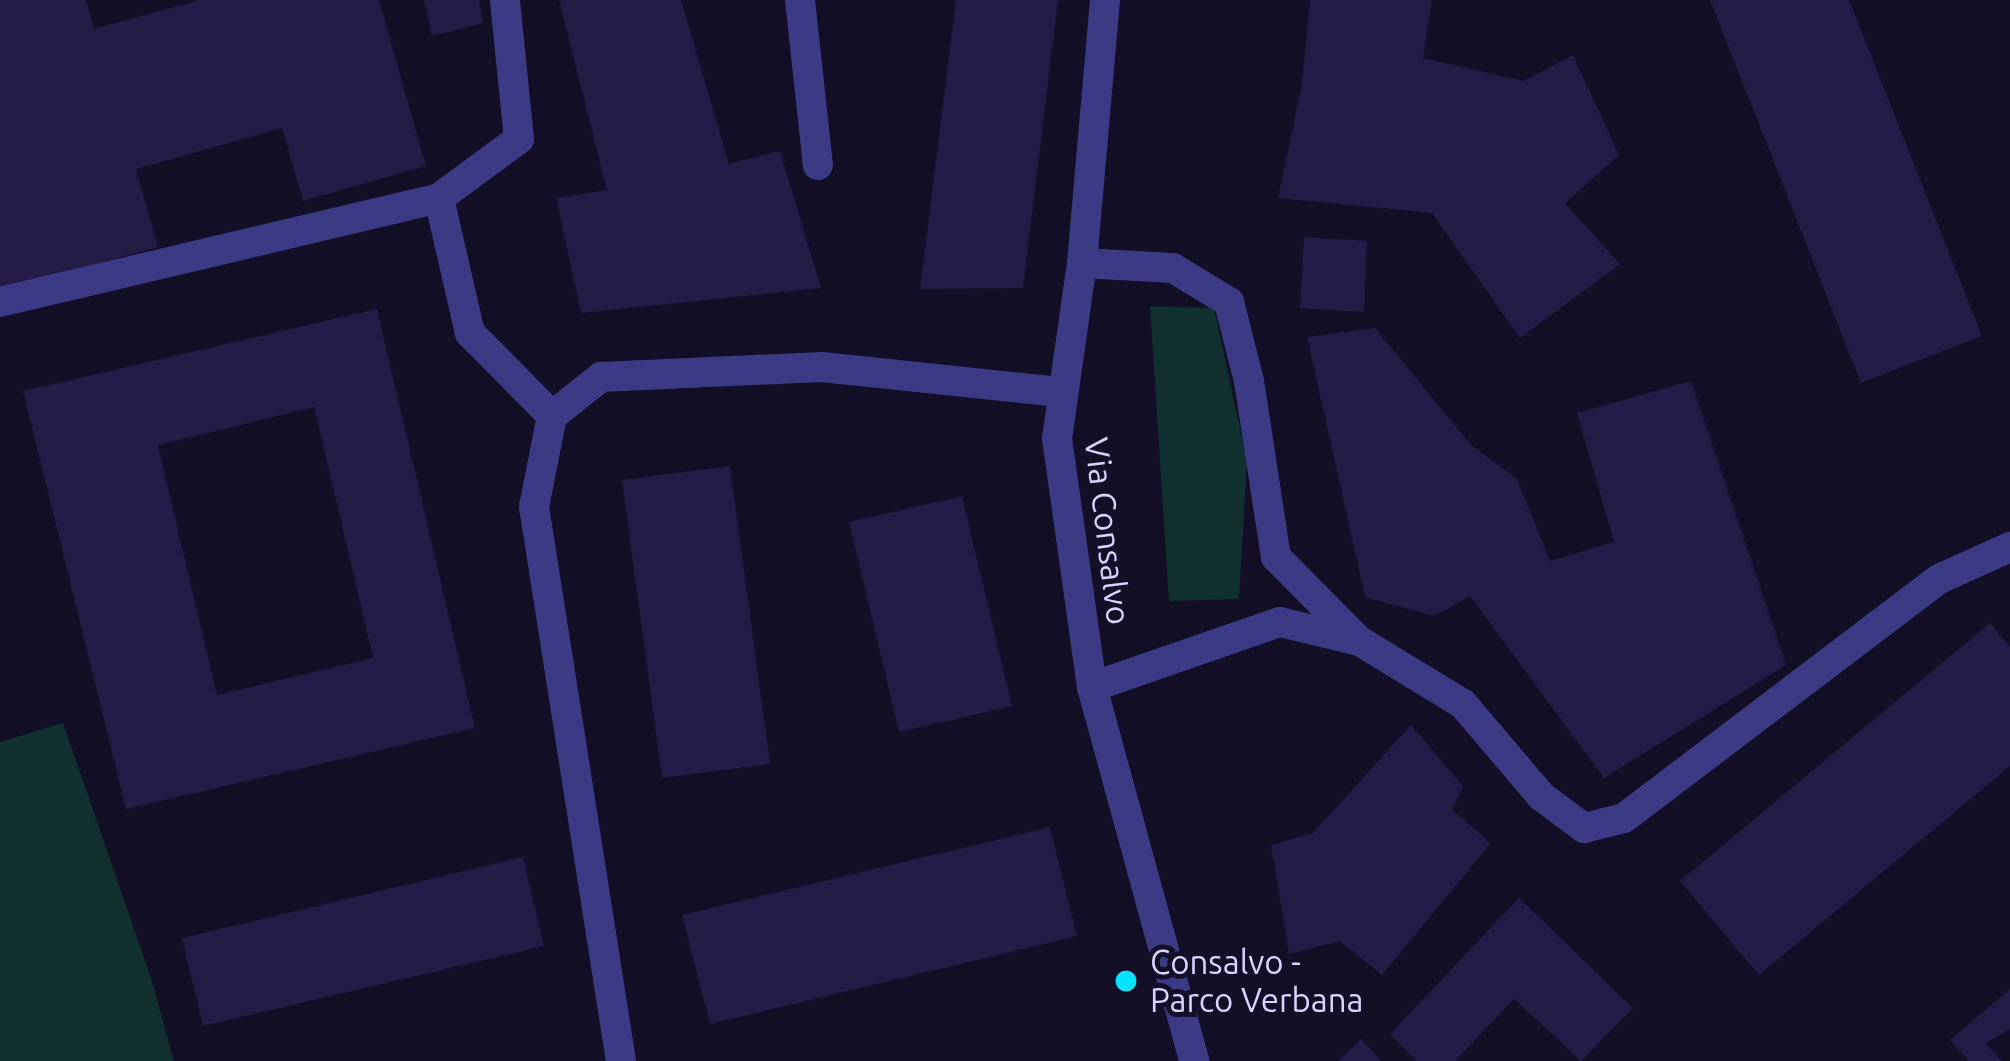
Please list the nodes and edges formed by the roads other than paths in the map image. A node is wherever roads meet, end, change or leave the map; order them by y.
1 (505, 0) edge
2 (800, 0) edge
3 (1105, 0) edge
4 (818, 165) dead end
5 (439, 199) junction
6 (1082, 263) junction
7 (0, 302) edge
8 (1060, 392) junction
9 (552, 416) junction
10 (2010, 548) edge
11 (1358, 640) junction
12 (1092, 687) junction
13 (621, 1061) edge
14 (1194, 1061) edge

1 - 5 street
2 - 4 street
3 - 6 street, Via Consalvo
5 - 7 street
5 - 9 street
6 - 8 street, Via Consalvo
6 - 11 street
8 - 9 street
8 - 12 street, Via Consalvo
9 - 13 street
10 - 11 street
11 - 12 street
12 - 14 street, Via Consalvo

